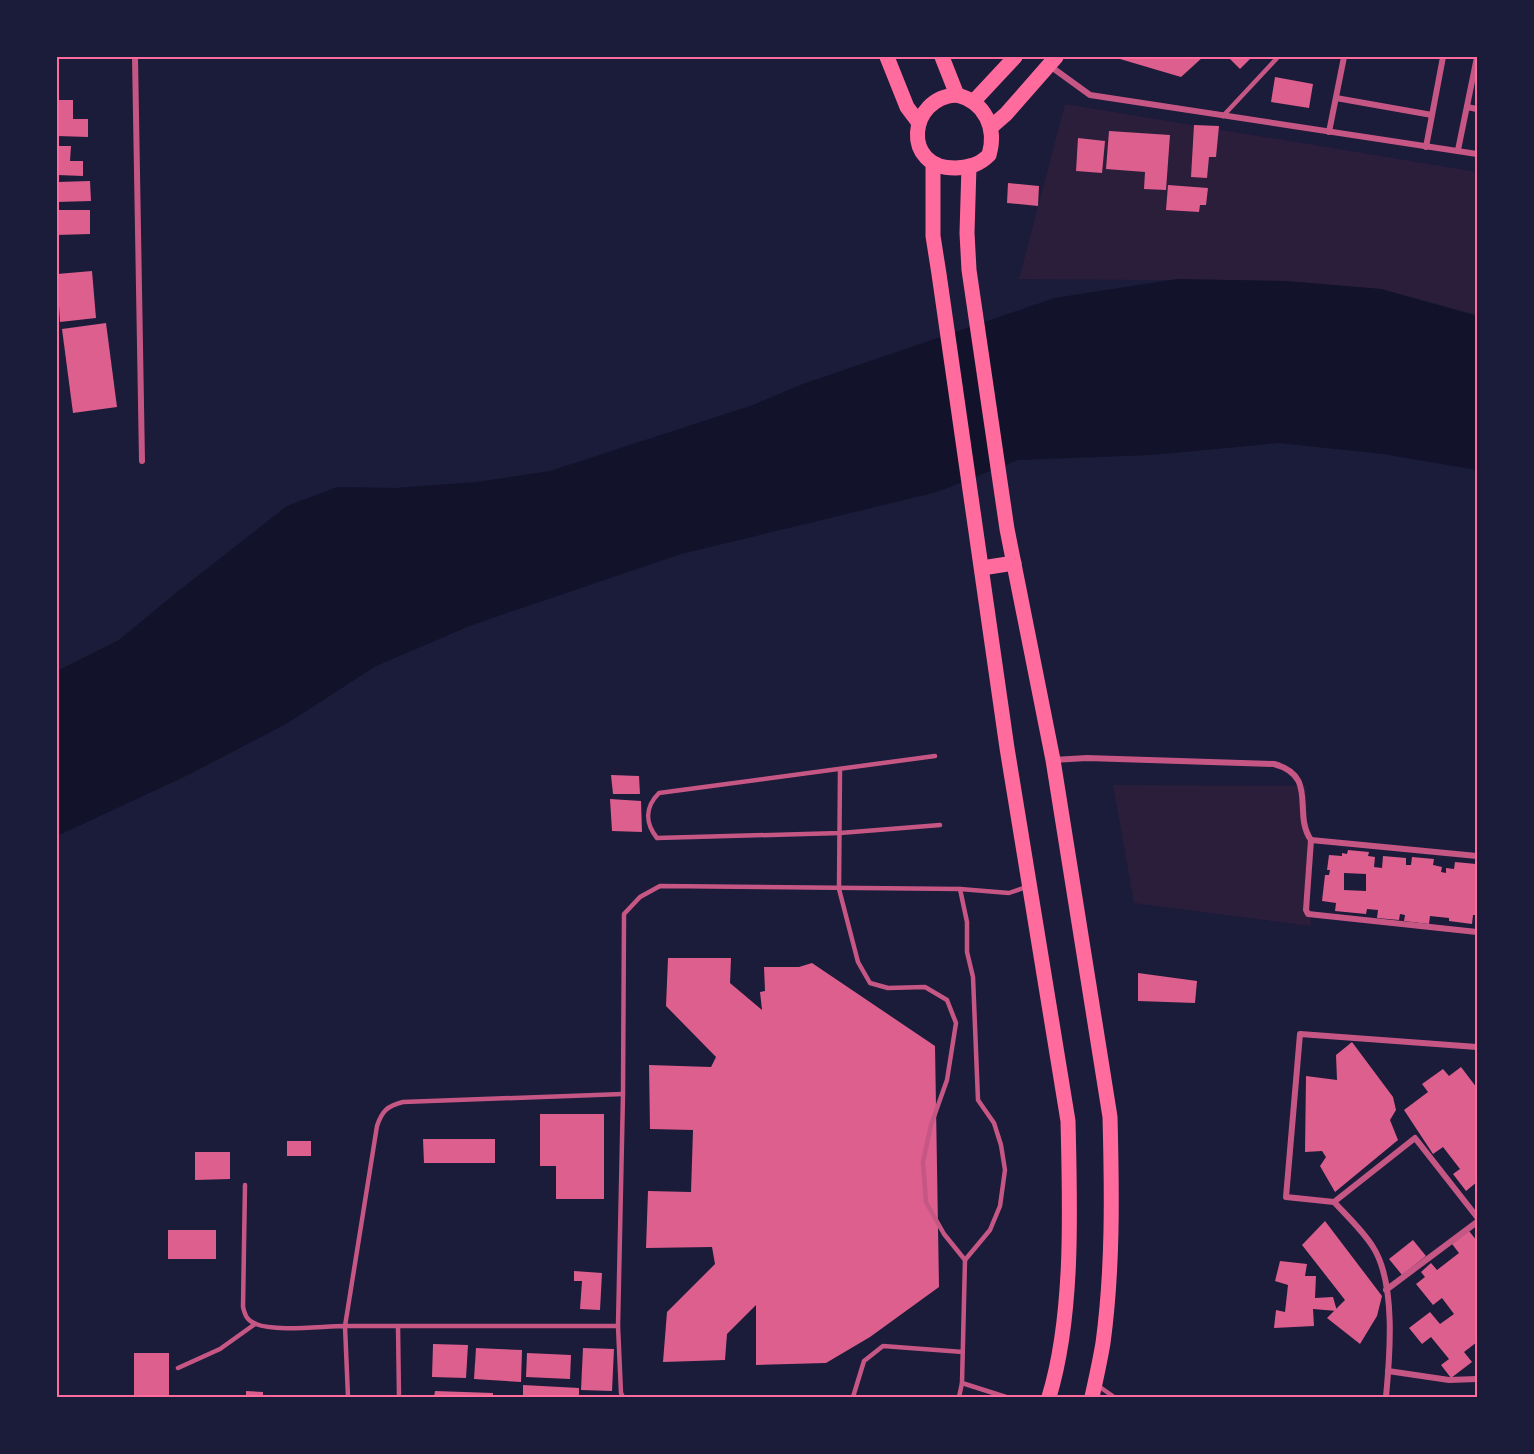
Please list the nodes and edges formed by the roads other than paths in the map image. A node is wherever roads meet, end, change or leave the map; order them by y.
1 (135, 57) edge
2 (888, 57) edge
3 (942, 57) edge
4 (1015, 57) edge
5 (1278, 57) edge
6 (1344, 57) edge
7 (1443, 57) edge
8 (1477, 57) edge
9 (1052, 61) edge
10 (957, 96) junction
11 (1336, 98) junction
12 (973, 102) junction
13 (1467, 107) junction
14 (1477, 109) edge
15 (1432, 115) junction
16 (1223, 116) junction
17 (919, 123) junction
18 (991, 127) junction
19 (1329, 132) junction
20 (1426, 147) junction
21 (1458, 150) junction
22 (1477, 154) edge
23 (933, 164) junction
24 (969, 166) junction
25 (142, 461) dead end
26 (1014, 563) junction
27 (982, 568) junction
28 (935, 756) dead end
29 (1053, 760) junction
30 (840, 770) junction
31 (940, 825) dead end
32 (840, 833) junction
33 (1311, 840) junction
34 (1477, 856) edge
35 (1028, 886) junction
36 (839, 889) junction
37 (960, 890) junction
38 (1477, 932) edge
39 (1477, 1047) edge
40 (623, 1094) junction
41 (245, 1185) dead end
42 (1334, 1202) junction
43 (1477, 1216) edge
44 (1477, 1222) edge
45 (964, 1260) junction
46 (1386, 1290) junction
47 (255, 1324) junction
48 (345, 1326) junction
49 (398, 1326) junction
50 (618, 1326) junction
51 (963, 1352) junction
52 (178, 1368) dead end
53 (1388, 1371) junction
54 (1477, 1379) edge
55 (962, 1383) junction
56 (1093, 1390) edge
57 (348, 1397) edge
58 (399, 1397) edge
59 (623, 1397) edge
60 (853, 1397) edge
61 (959, 1397) edge
62 (1006, 1397) edge
63 (1048, 1397) edge
64 (1114, 1397) edge
65 (1386, 1397) edge

1 - 25 street
2 - 17 main road
3 - 10 main road
4 - 12 main road
5 - 16 lane
6 - 11 street
7 - 15 street
8 - 13 street
9 - 16 street
9 - 18 main road
10 - 12 main road
10 - 17 main road
11 - 15 street
11 - 19 street
12 - 18 main road
13 - 14 street
13 - 21 street
15 - 20 street
16 - 19 street
17 - 23 main road
18 - 24 main road
19 - 20 street
20 - 21 street
21 - 22 street
23 - 24 main road
23 - 27 main road
24 - 26 main road
26 - 27 main road
26 - 29 main road
27 - 35 main road
28 - 30 lane
29 - 33 street
29 - 56 main road
30 - 32 lane
30 - 32 lane
31 - 32 lane
32 - 36 lane
33 - 34 street
33 - 38 street
35 - 37 lane
35 - 63 main road
36 - 37 lane
36 - 40 lane
36 - 45 lane
37 - 45 lane
39 - 42 street
40 - 48 lane
40 - 50 lane
41 - 47 lane
42 - 43 street
42 - 46 street
44 - 46 street
45 - 51 lane
46 - 53 street
47 - 48 lane
47 - 52 lane
48 - 49 lane
48 - 57 lane
49 - 50 lane
49 - 58 lane
50 - 59 lane
51 - 55 lane
51 - 60 lane
53 - 54 street
53 - 65 street
55 - 61 lane
55 - 62 lane
56 - 64 lane

